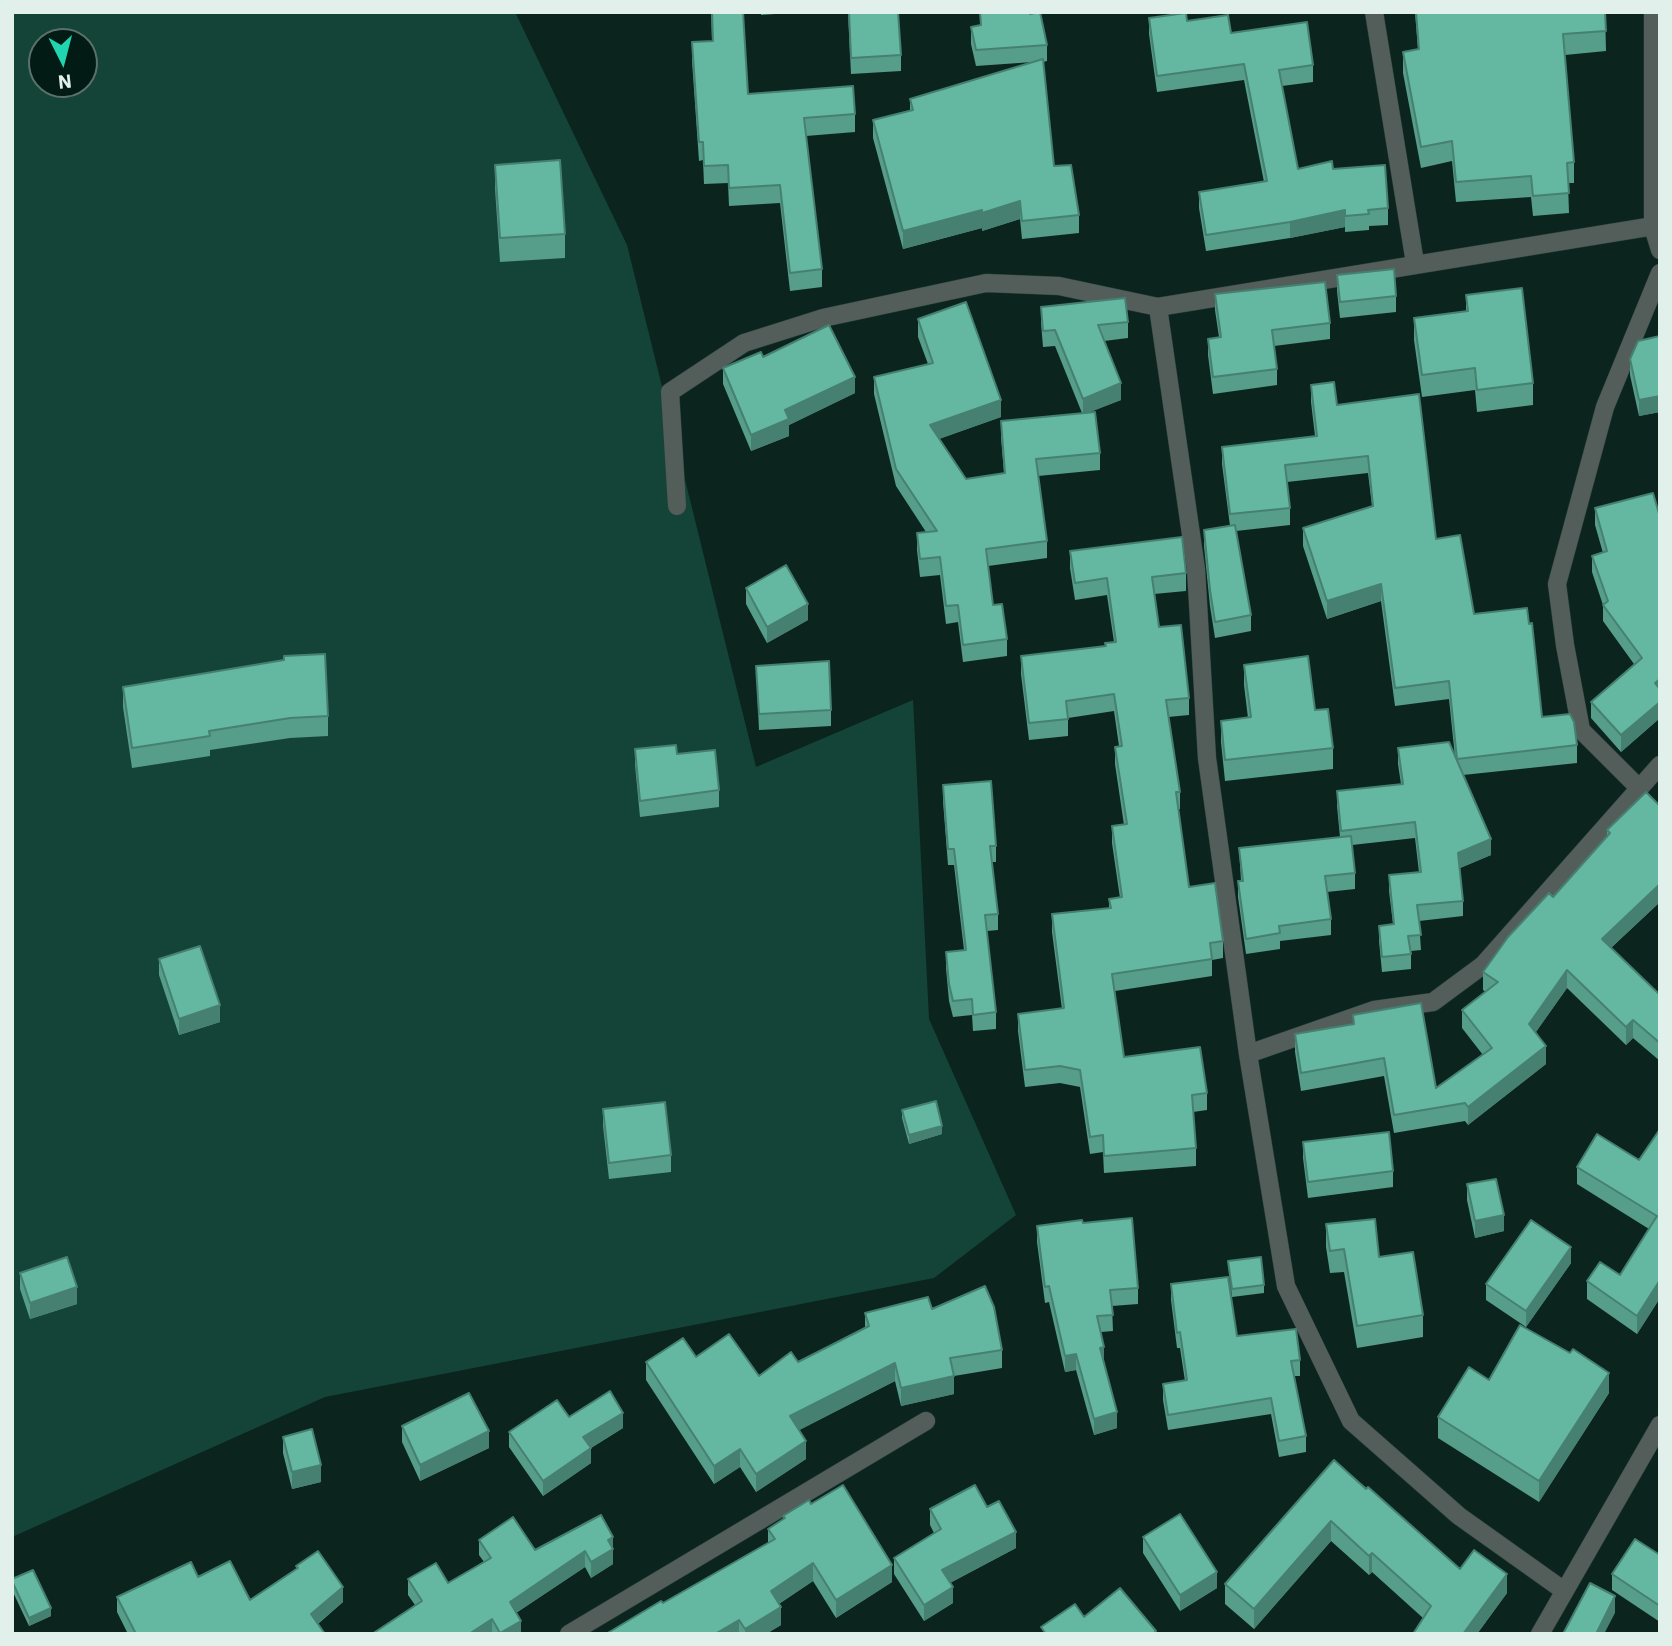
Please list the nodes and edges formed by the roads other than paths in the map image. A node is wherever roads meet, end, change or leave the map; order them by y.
1 (1374, 12) edge
2 (1653, 12) edge
3 (1656, 226) edge
4 (1660, 250) edge
5 (1415, 263) junction
6 (1660, 273) edge
7 (1158, 307) junction
8 (677, 506) dead end
9 (1660, 765) edge
10 (1638, 787) junction
11 (1248, 1054) junction
12 (926, 1421) dead end
13 (1660, 1425) edge
14 (1563, 1590) junction
15 (569, 1634) edge
16 (1540, 1634) edge

1 - 5 street
2 - 3 street
3 - 4 street
3 - 5 street
5 - 7 street
6 - 10 street
7 - 8 street
7 - 11 street
9 - 10 street
10 - 11 street
11 - 14 street
12 - 15 street
13 - 14 street
14 - 16 street

